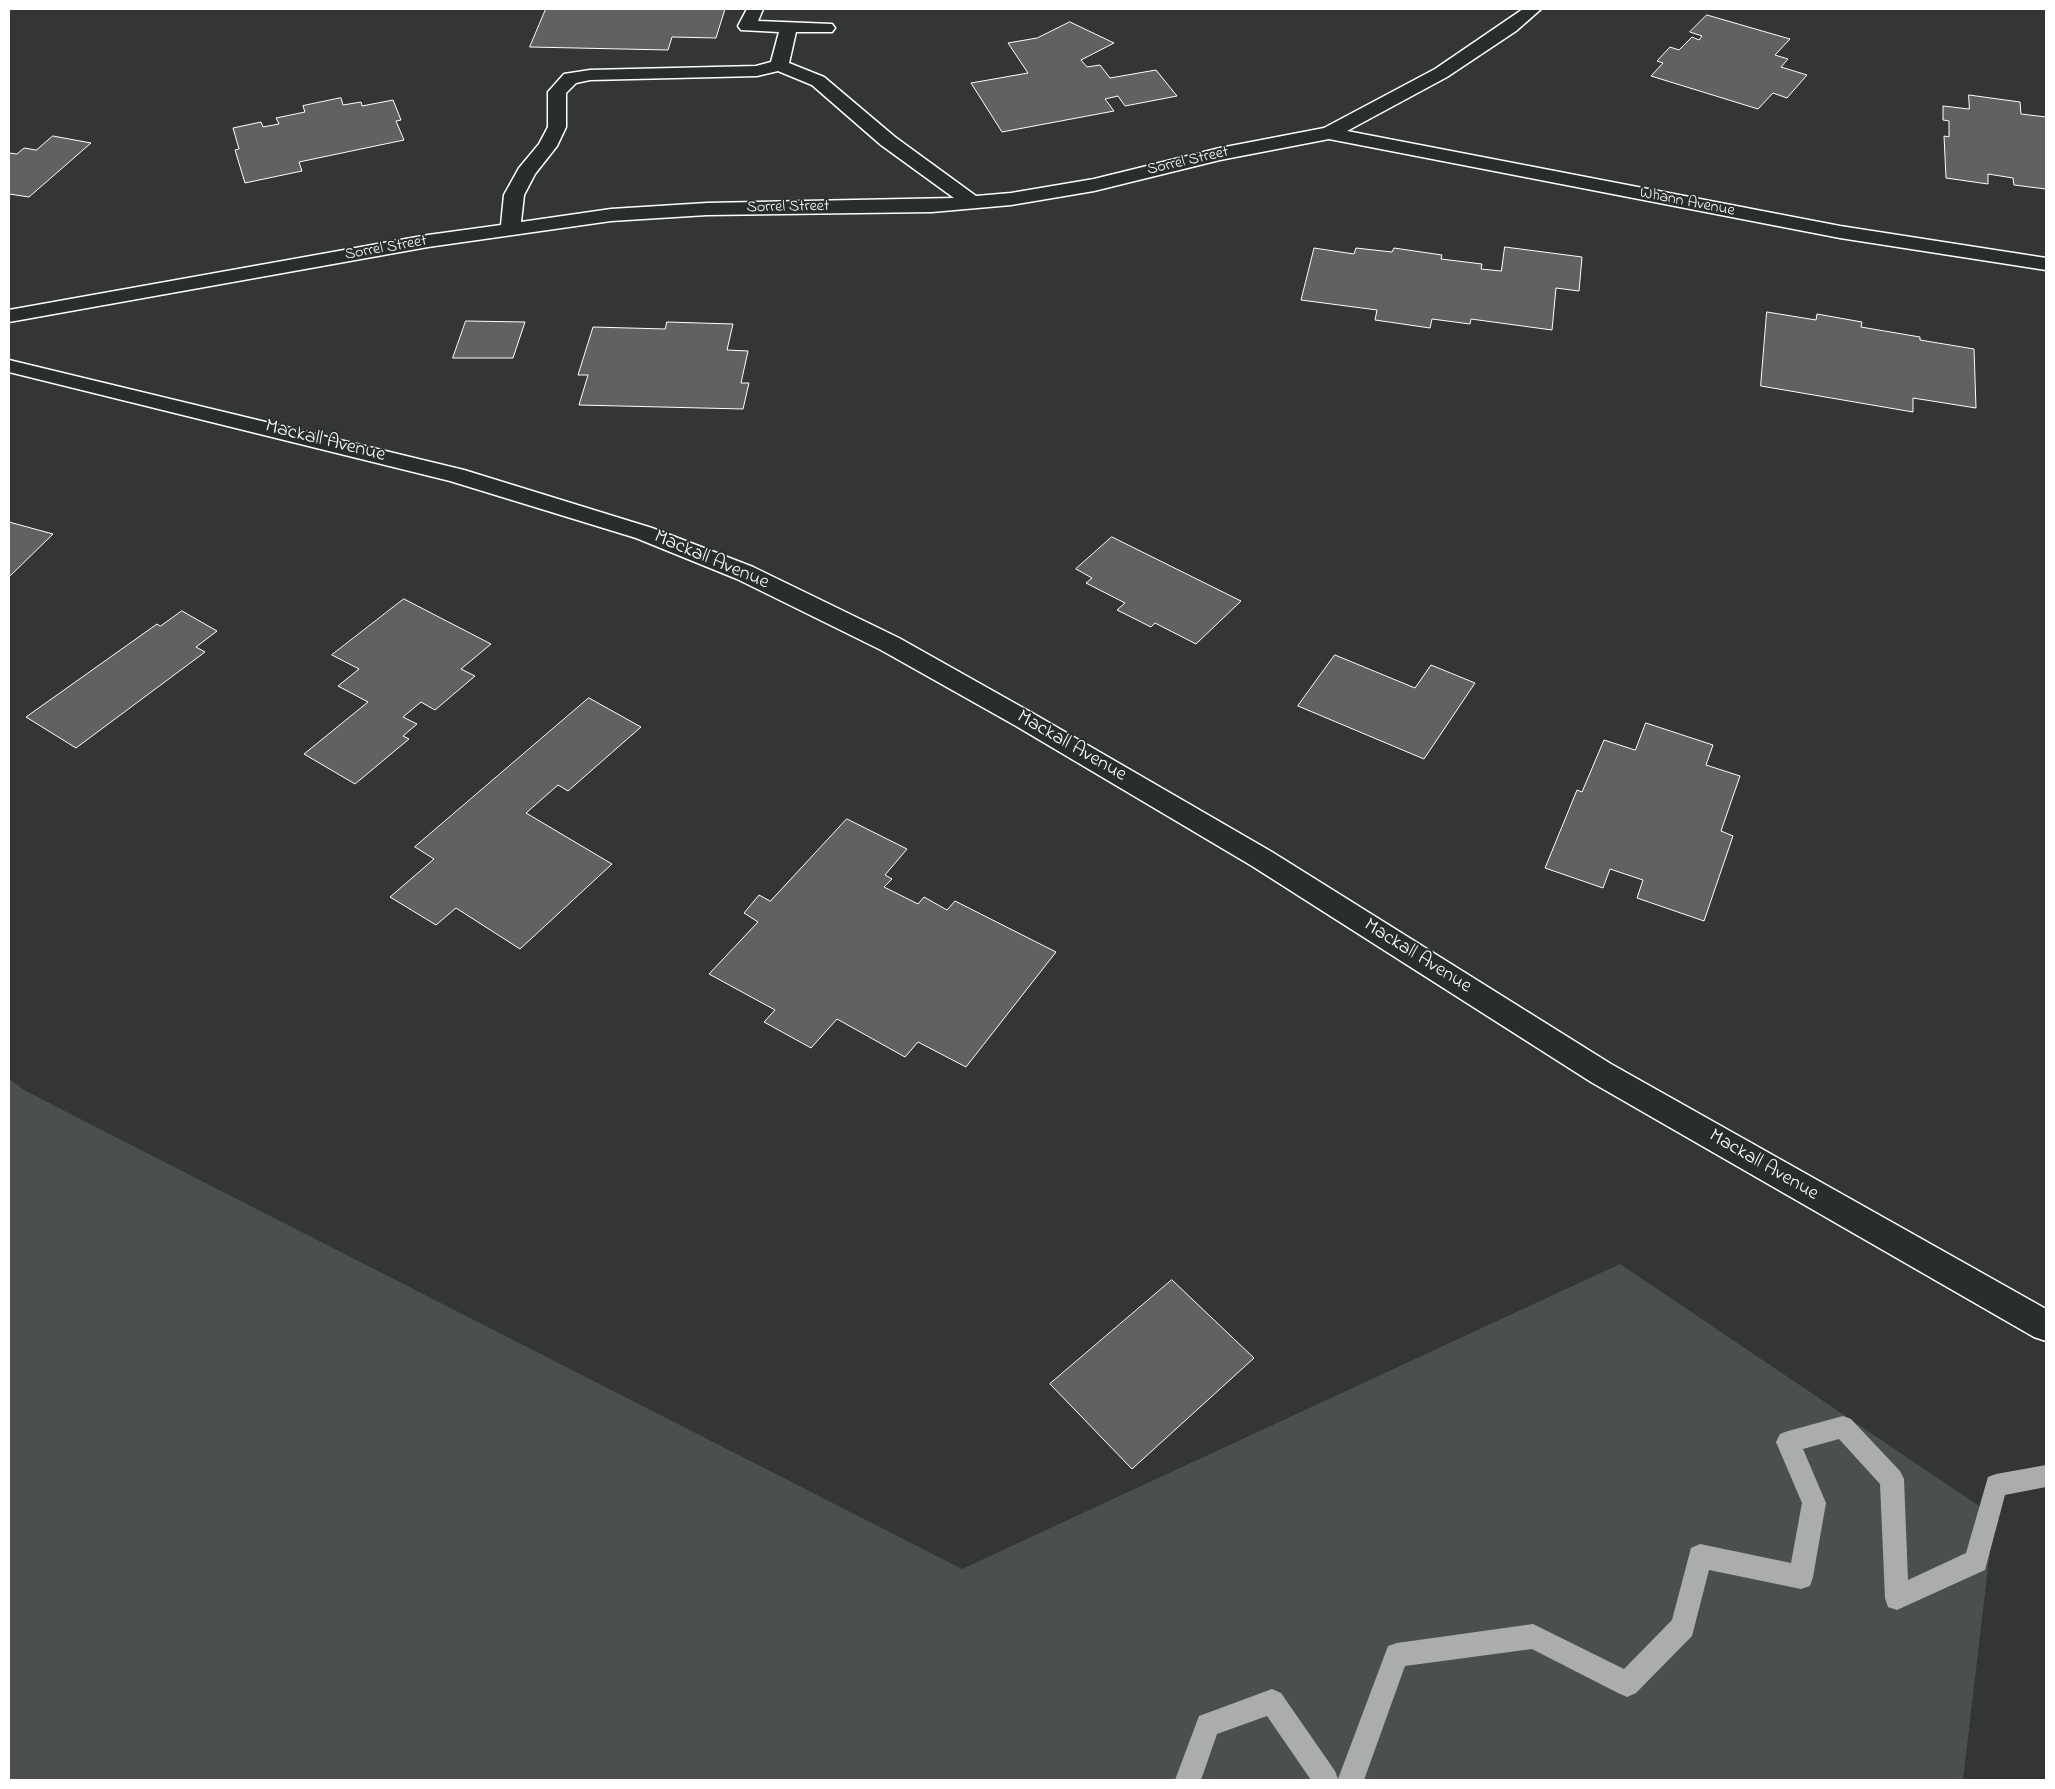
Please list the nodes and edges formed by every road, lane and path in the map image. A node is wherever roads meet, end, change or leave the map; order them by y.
1 (755, 9) edge
2 (1533, 9) edge
3 (789, 27) junction
4 (826, 28) dead end
5 (779, 65) junction
6 (1330, 133) junction
7 (971, 202) junction
8 (510, 229) junction
9 (2046, 264) edge
10 (9, 316) edge
11 (9, 366) edge
12 (2046, 1326) edge

1 - 3 street
2 - 6 street, Sorrel Street
3 - 4 street
3 - 5 street
5 - 7 street
5 - 8 street
6 - 7 street, Sorrel Street
6 - 9 street, Whann Avenue
7 - 8 street, Sorrel Street
8 - 10 street, Sorrel Street
11 - 12 street, Mackall Avenue

